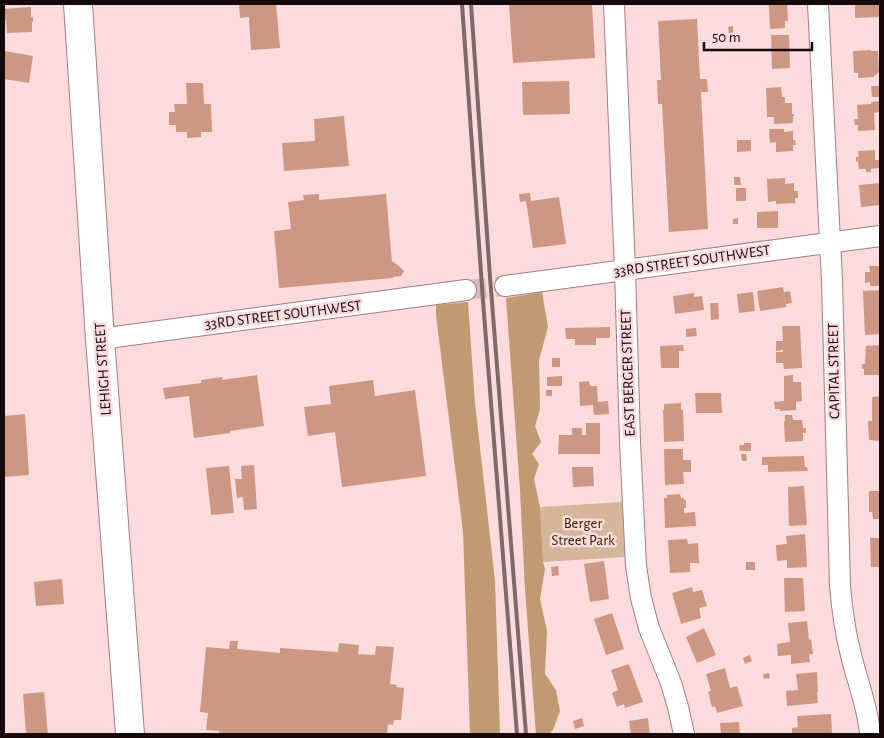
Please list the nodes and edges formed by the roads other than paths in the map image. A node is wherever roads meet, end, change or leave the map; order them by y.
1 (78, 4) edge
2 (614, 4) edge
3 (818, 4) edge
4 (880, 236) edge
5 (830, 243) junction
6 (625, 270) junction
7 (505, 286) tunnel mouth
8 (466, 290) tunnel mouth
9 (100, 339) junction
10 (130, 734) edge
11 (684, 734) edge
12 (870, 734) edge

1 - 9 highway, LEHIGH STREET
2 - 6 street, EAST BERGER STREET
3 - 5 street, CAPITAL STREET
4 - 5 street, 33RD STREET SOUTHWEST
5 - 6 street, 33RD STREET SOUTHWEST
5 - 12 street, CAPITAL STREET
6 - 7 street, 33RD STREET SOUTHWEST
6 - 11 street, EAST BERGER STREET
8 - 9 street, 33RD STREET SOUTHWEST
9 - 10 highway, LEHIGH STREET

